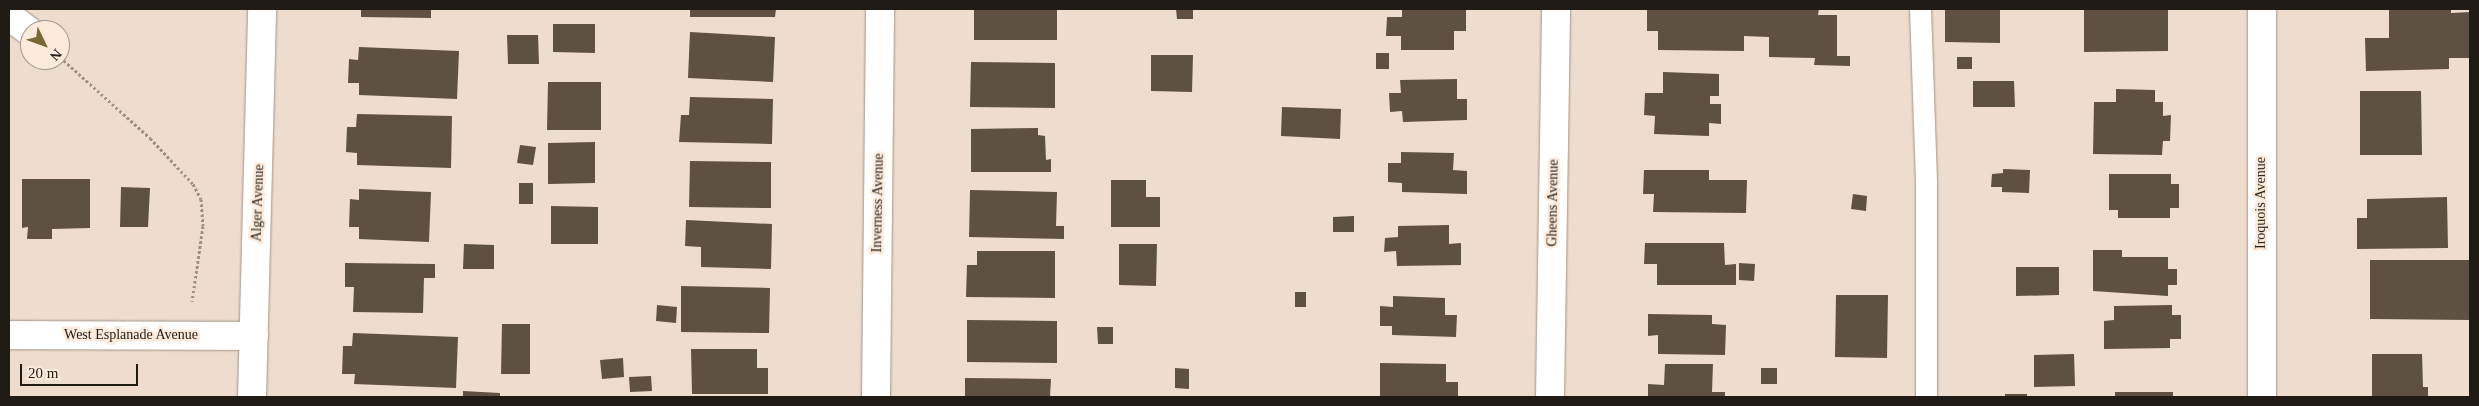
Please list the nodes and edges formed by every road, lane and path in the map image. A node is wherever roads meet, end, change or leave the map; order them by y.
1 (262, 9) edge
2 (880, 9) edge
3 (1556, 9) edge
4 (1920, 9) edge
5 (2262, 9) edge
6 (9, 16) edge
7 (20, 24) edge
8 (70, 66) edge
9 (191, 334) junction
10 (9, 335) edge
11 (254, 336) junction
12 (252, 397) edge
13 (876, 397) edge
14 (1550, 397) edge
15 (1926, 397) edge
16 (2262, 397) edge

1 - 11 street, Alger Avenue
2 - 13 street, Inverness Avenue
3 - 14 street, Gheens Avenue
4 - 15 lane
5 - 16 street, Iroquois Avenue
6 - 7 street
8 - 9 path
9 - 10 street, West Esplanade Avenue
9 - 11 street, West Esplanade Avenue
11 - 12 street, Alger Avenue

